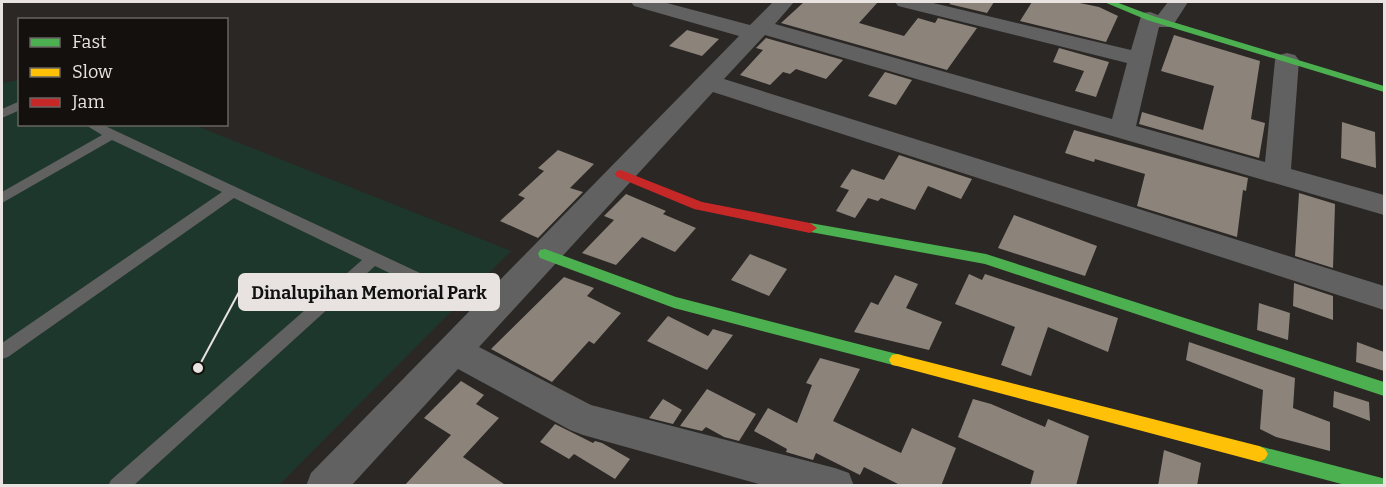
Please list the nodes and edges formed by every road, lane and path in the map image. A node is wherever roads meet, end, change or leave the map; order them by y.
1 (641, 2) edge
2 (784, 2) edge
3 (905, 2) edge
4 (1109, 2) edge
5 (1178, 2) edge
6 (1157, 20) junction
7 (757, 30) junction
8 (1140, 60) junction
9 (1287, 60) junction
10 (708, 82) junction
11 (1384, 89) edge
12 (18, 104) edge
13 (18, 105) edge
14 (2, 107) edge
15 (2, 114) edge
16 (94, 126) edge
17 (1122, 130) junction
18 (111, 135) junction
19 (621, 174) junction
20 (1277, 174) junction
21 (231, 193) junction
22 (2, 198) edge
23 (1384, 205) edge
24 (545, 254) junction
25 (374, 258) junction
26 (1384, 298) edge
27 (489, 313) junction
28 (454, 350) junction
29 (2, 352) edge
30 (1384, 389) edge
31 (331, 484) edge
32 (118, 486) edge
33 (835, 486) edge
34 (1382, 486) edge

1 - 7 street
2 - 7 street
3 - 8 street
4 - 6 street
5 - 6 street
6 - 8 street
6 - 9 street
7 - 10 street
7 - 17 street
8 - 17 street
9 - 11 street
9 - 20 street
10 - 19 street
10 - 26 street
12 - 14 lane
13 - 15 lane
16 - 18 lane
17 - 20 street
18 - 21 lane
18 - 22 lane
19 - 24 street
19 - 30 street
20 - 23 street
21 - 25 lane
21 - 29 lane
24 - 27 street
24 - 34 street
25 - 27 lane
25 - 32 lane
27 - 28 street
28 - 31 street
28 - 33 street

